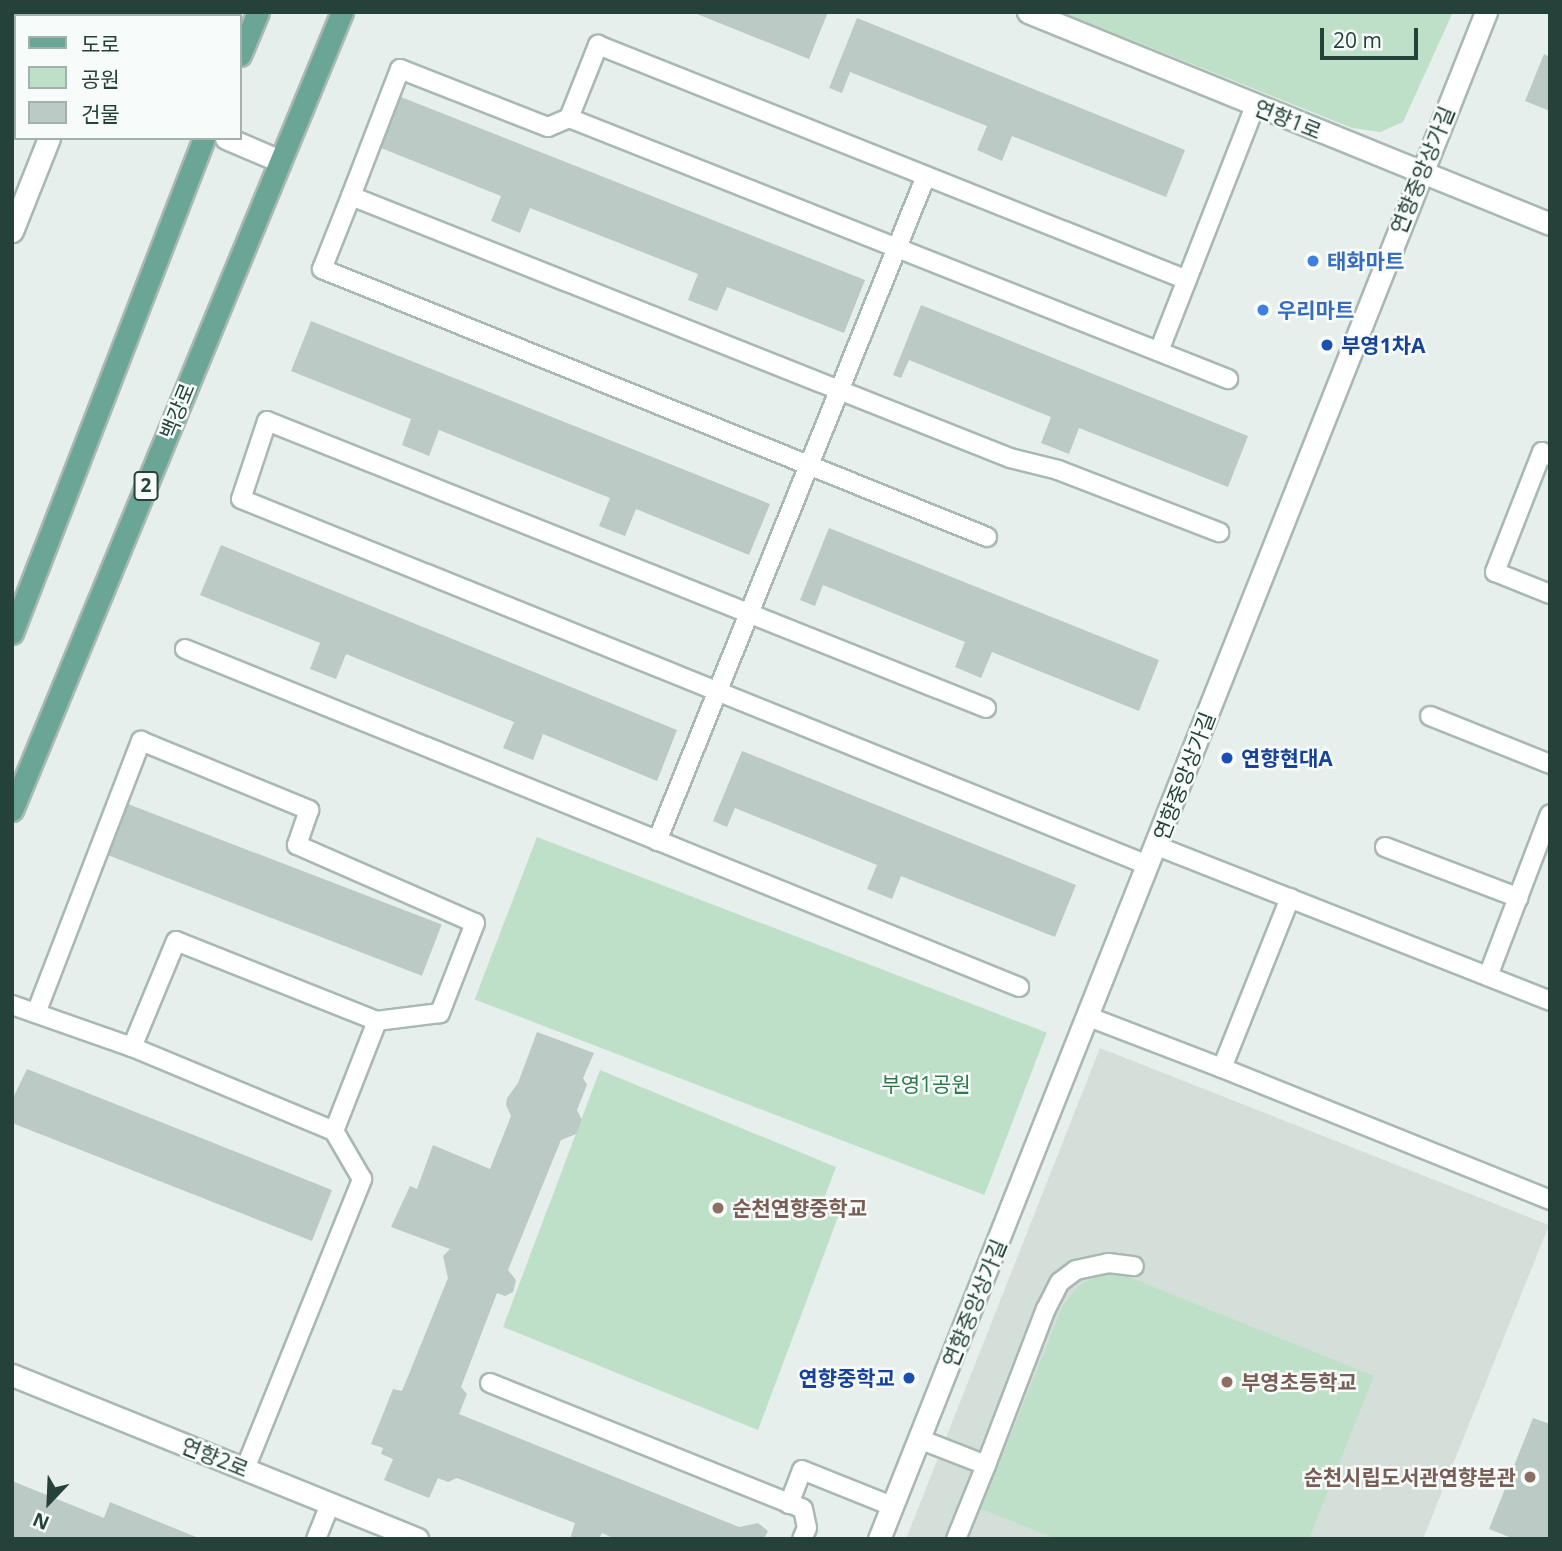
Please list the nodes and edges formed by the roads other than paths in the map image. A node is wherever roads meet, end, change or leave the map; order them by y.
1 (258, 12) edge
2 (342, 12) edge
3 (1486, 12) edge
4 (1031, 13) edge
5 (242, 50) edge
6 (1255, 106) junction
7 (569, 118) junction
8 (48, 140) edge
9 (203, 140) edge
10 (231, 140) edge
11 (280, 161) junction
12 (1421, 172) junction
13 (926, 176) junction
14 (351, 197) junction
15 (1550, 223) edge
16 (12, 231) edge
17 (898, 247) junction
18 (1187, 280) junction
19 (1159, 351) junction
20 (1228, 379) dead end
21 (841, 391) junction
22 (1550, 456) edge
23 (810, 467) junction
24 (1219, 532) dead end
25 (987, 537) dead end
26 (1550, 594) edge
27 (751, 615) junction
28 (12, 633) edge
29 (185, 649) dead end
30 (719, 692) junction
31 (986, 708) dead end
32 (1430, 716) dead end
33 (1550, 764) edge
34 (12, 810) edge
35 (1550, 814) edge
36 (657, 841) junction
37 (1385, 847) dead end
38 (1152, 856) junction
39 (1290, 898) junction
40 (1519, 898) junction
41 (1488, 976) junction
42 (1019, 987) dead end
43 (1550, 1001) edge
44 (12, 1005) edge
45 (36, 1013) junction
46 (1089, 1017) junction
47 (377, 1021) junction
48 (132, 1047) junction
49 (1222, 1068) junction
50 (334, 1130) junction
51 (1550, 1200) edge
52 (1135, 1266) dead end
53 (12, 1375) edge
54 (490, 1383) dead end
55 (919, 1439) junction
56 (986, 1465) junction
57 (245, 1469) junction
58 (330, 1504) junction
59 (789, 1504) junction
60 (892, 1506) junction
61 (316, 1539) edge
62 (417, 1539) edge
63 (802, 1539) edge
64 (879, 1539) edge
65 (956, 1539) edge

1 - 5 main road
2 - 11 main road, 백강로 / 2
3 - 12 street, 연향중앙상가길
4 - 6 street, 연향1로
6 - 12 street, 연향1로
6 - 18 lane
7 - 13 lane
7 - 14 lane
7 - 17 lane
8 - 16 street
9 - 28 main road
10 - 11 street
11 - 34 main road, 백강로 / 2
12 - 15 street, 연향1로
12 - 38 street, 연향중앙상가길
13 - 17 lane
13 - 18 lane
14 - 21 lane
14 - 23 lane
17 - 19 lane
17 - 21 lane
18 - 19 lane
19 - 20 lane
21 - 23 lane
21 - 24 lane
22 - 26 lane
23 - 25 lane
23 - 27 lane
27 - 30 lane
27 - 30 lane
27 - 31 lane
29 - 36 lane
30 - 36 lane
30 - 38 lane
32 - 33 lane
35 - 40 lane
36 - 42 lane
37 - 40 lane
38 - 39 lane
38 - 46 street, 연향중앙상가길
39 - 41 lane
39 - 49 lane
40 - 41 lane
41 - 43 lane
44 - 45 lane
45 - 47 lane
45 - 48 lane
46 - 49 lane
46 - 55 street, 연향중앙상가길
47 - 48 lane
47 - 50 lane
48 - 50 lane
49 - 51 lane
50 - 57 lane
52 - 56 lane
53 - 57 street, 연향2로
54 - 59 lane
55 - 56 lane
55 - 60 street, 연향중앙상가길
56 - 65 lane
57 - 58 street, 연향2로
58 - 61 lane
58 - 62 street, 연향2로
59 - 60 lane
59 - 63 lane
60 - 64 street, 연향중앙상가길

